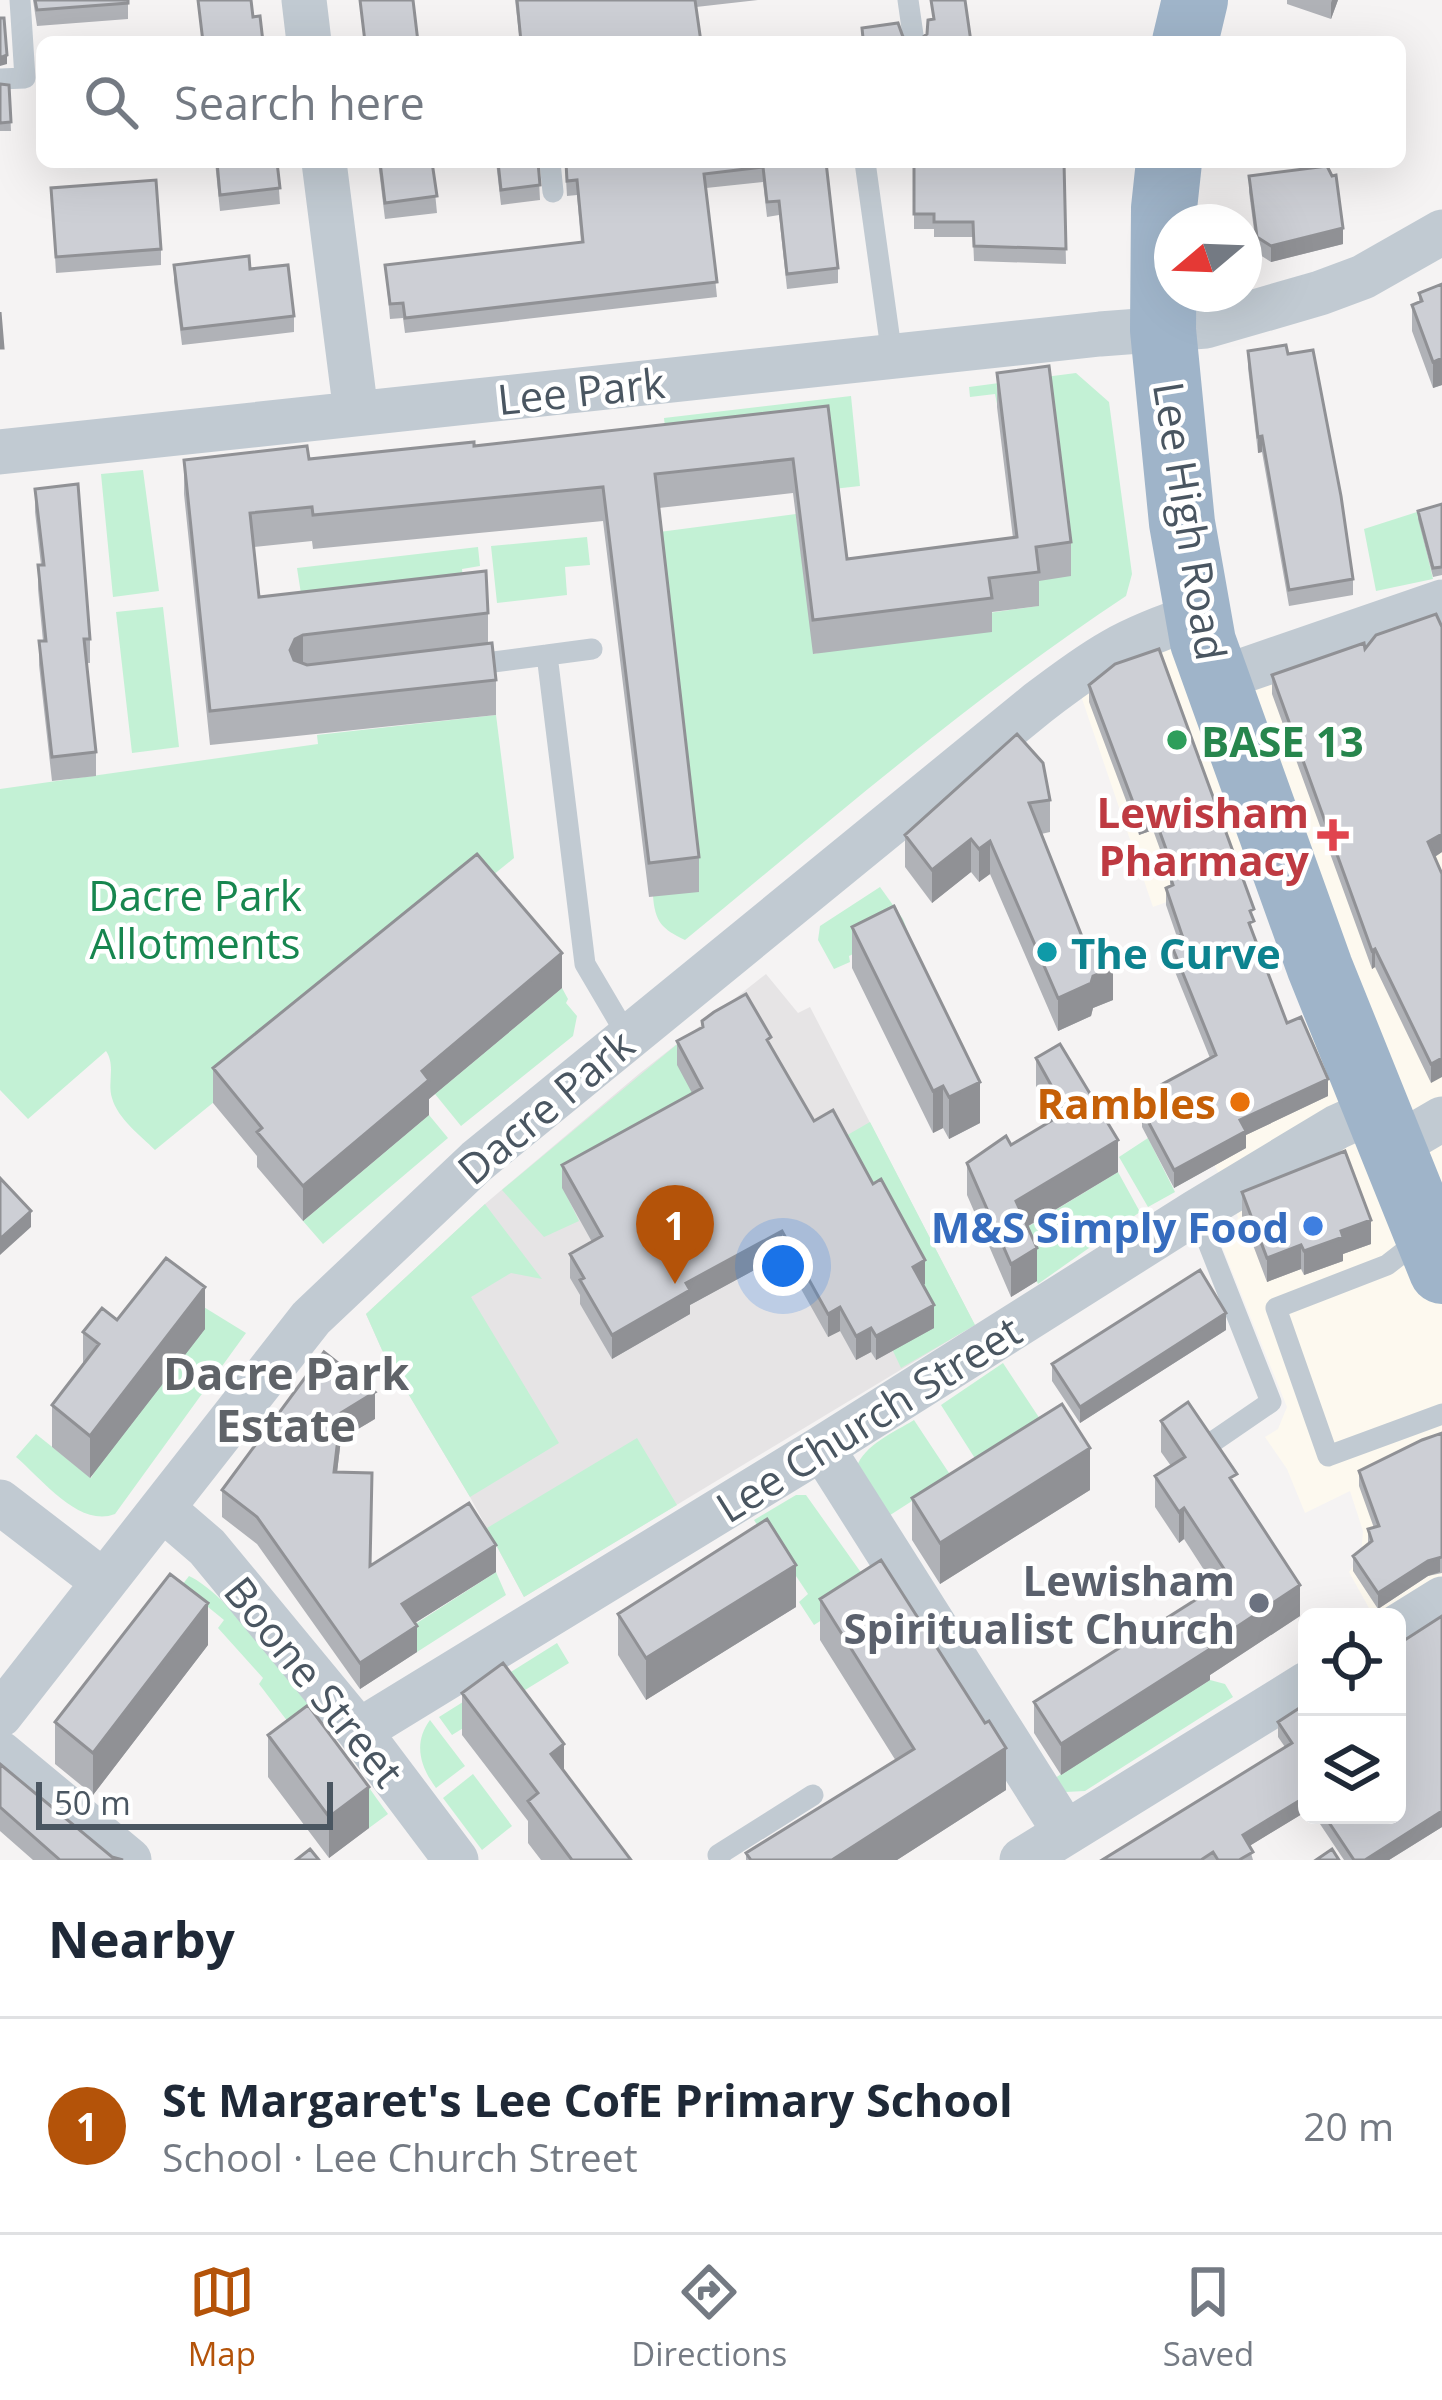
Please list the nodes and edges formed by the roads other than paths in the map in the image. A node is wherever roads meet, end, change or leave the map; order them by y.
1 (20, 0) edge
2 (304, 0) edge
3 (908, 0) edge
4 (1195, 0) edge
5 (308, 36) edge
6 (913, 36) edge
7 (1187, 36) edge
8 (0, 79) edge
9 (325, 168) edge
10 (551, 168) edge
11 (866, 168) edge
12 (1168, 168) edge
13 (554, 192) dead end
14 (1442, 232) edge
15 (1163, 330) junction
16 (892, 356) junction
17 (356, 413) junction
18 (0, 452) edge
19 (1442, 602) edge
20 (1197, 616) junction
21 (592, 650) dead end
22 (547, 655) junction
23 (455, 666) edge
24 (1216, 680) junction
25 (628, 1036) junction
26 (1405, 1125) edge
27 (1196, 1212) junction
28 (1435, 1252) edge
29 (1442, 1414) edge
30 (1214, 1441) edge
31 (822, 1448) junction
32 (0, 1502) edge
33 (164, 1510) junction
34 (104, 1582) junction
35 (1442, 1599) edge
36 (1406, 1621) edge
37 (1298, 1690) edge
38 (0, 1715) edge
39 (359, 1731) junction
40 (0, 1753) edge
41 (813, 1795) dead end
42 (1065, 1832) junction
43 (129, 1860) edge
44 (456, 1860) edge
45 (719, 1860) edge
46 (1022, 1860) edge

1 - 8 lane
2 - 5 street
3 - 6 lane
4 - 7 highway
9 - 17 street
10 - 13 lane
11 - 16 lane
12 - 15 highway, Lee High Road
14 - 15 street, Lee Park
15 - 16 street, Lee Park
15 - 20 highway, Lee High Road
16 - 17 street, Lee Park
17 - 18 street, Lee Park
19 - 24 street
20 - 24 highway, Lee High Road
20 - 25 street, Dacre Park
21 - 22 lane
22 - 23 lane
22 - 25 lane
24 - 26 highway, Lee High Road
25 - 33 street, Dacre Park
26 - 27 street, Lee Church Street
26 - 28 highway, Lee High Road
27 - 30 lane
27 - 31 street, Lee Church Street
28 - 29 lane
31 - 39 street, Lee Church Street
31 - 42 street
32 - 34 street
33 - 34 street, Dacre Park
33 - 39 street, Boone Street
34 - 38 street, Dacre Park
35 - 36 street
37 - 42 street
39 - 44 street, Boone Street
40 - 43 street
41 - 45 lane
42 - 46 street

